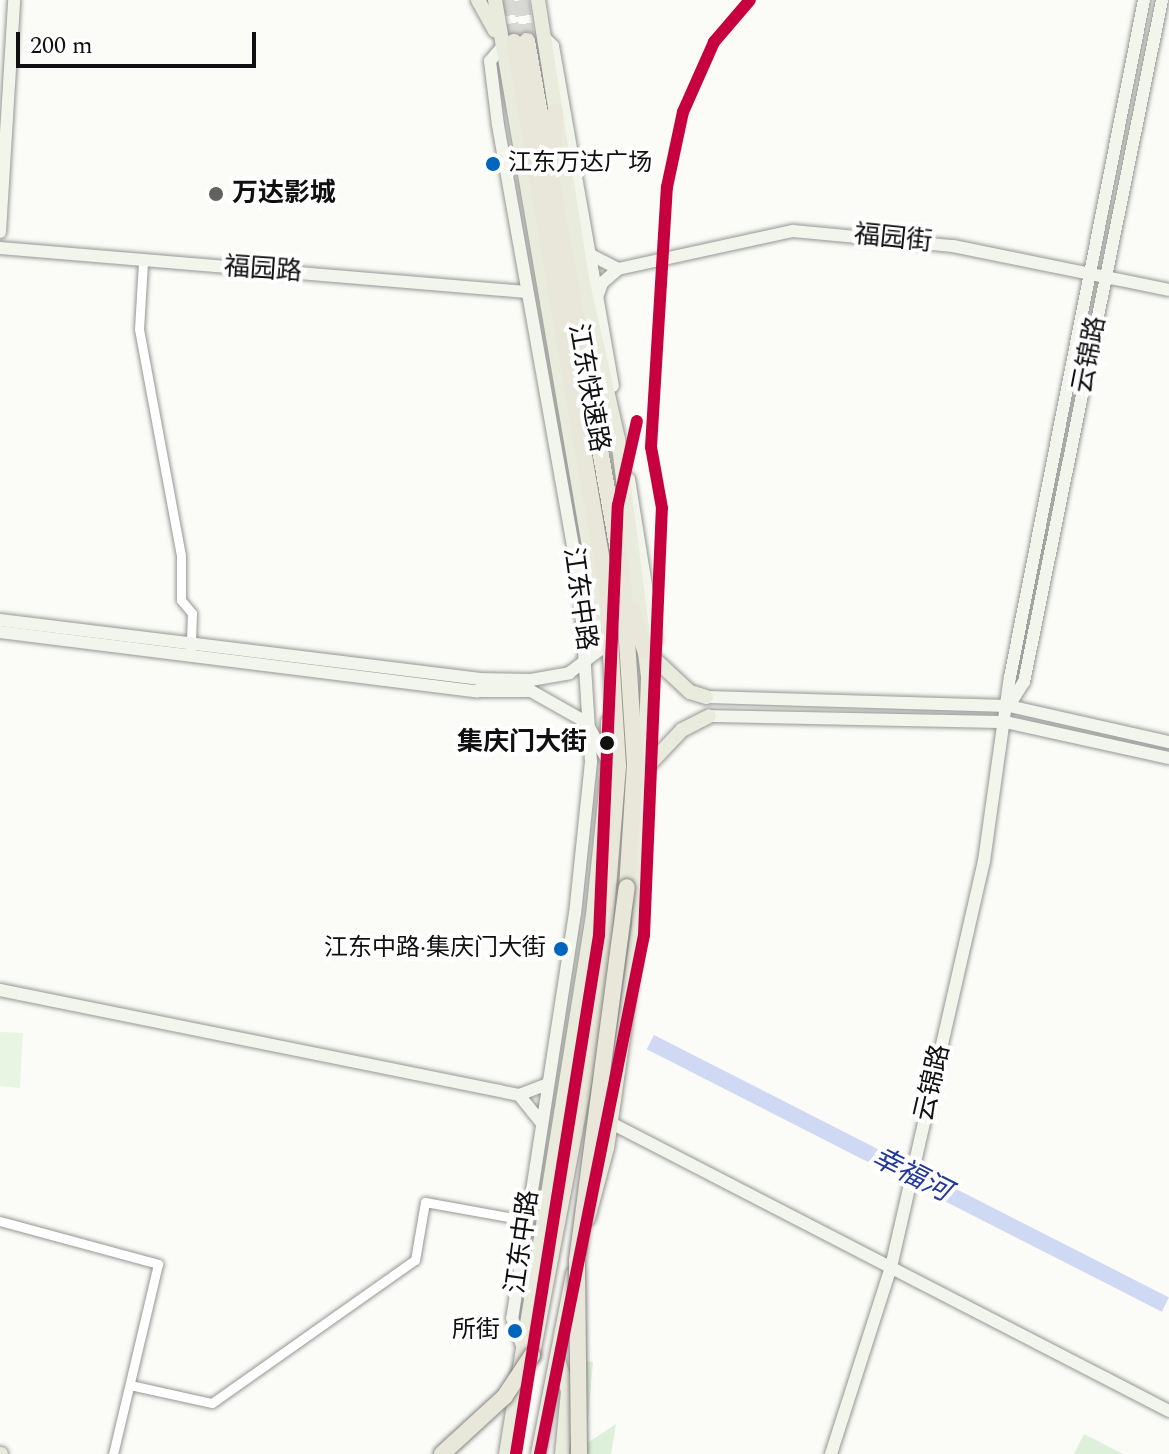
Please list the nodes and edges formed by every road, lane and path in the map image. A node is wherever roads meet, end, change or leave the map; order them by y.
1 (14, 0) edge
2 (478, 0) edge
3 (538, 0) edge
4 (548, 0) edge
5 (1144, 0) edge
6 (1162, 0) edge
7 (495, 1) edge
8 (522, 42) junction
9 (555, 112) junction
10 (515, 122) junction
11 (2, 174) edge
12 (545, 186) junction
13 (0, 232) edge
14 (0, 248) edge
15 (589, 254) junction
16 (143, 262) junction
17 (618, 269) junction
18 (1099, 274) junction
19 (1169, 290) edge
20 (526, 292) junction
21 (597, 298) junction
22 (623, 579) junction
23 (605, 580) junction
24 (0, 620) edge
25 (0, 632) edge
26 (191, 641) junction
27 (605, 646) junction
28 (650, 646) junction
29 (191, 656) junction
30 (588, 659) junction
31 (531, 686) junction
32 (706, 697) joint
33 (1009, 706) junction
34 (709, 716) joint
35 (1005, 722) junction
36 (590, 732) junction
37 (1169, 742) edge
38 (1169, 758) edge
39 (609, 763) junction
40 (646, 768) junction
41 (0, 990) edge
42 (547, 1084) junction
43 (519, 1095) junction
44 (541, 1122) junction
45 (611, 1123) junction
46 (525, 1220) junction
47 (0, 1221) edge
48 (891, 1267) junction
49 (528, 1351) junction
50 (556, 1355) junction
51 (130, 1385) junction
52 (1169, 1411) edge
53 (506, 1451) edge
54 (113, 1454) edge
55 (442, 1454) edge
56 (538, 1454) edge
57 (562, 1454) edge
58 (579, 1454) edge
59 (831, 1454) edge

1 - 11 street
2 - 8 main road
3 - 8 main road, 江东中路
4 - 8 main road
5 - 18 street, 云锦路
6 - 18 street, 云锦路
7 - 8 main road, 江东中路
8 - 9 main road, 江东中路
8 - 10 main road, 江东中路
8 - 12 highway, 江东快速路
8 - 15 street, 江东中路
8 - 20 street, 江东中路
9 - 12 highway
9 - 28 main road, 江东中路
10 - 12 highway
10 - 27 main road, 江东中路
11 - 13 street
12 - 22 highway, 江东快速路
12 - 23 highway, 江东快速路
14 - 16 street, 福园路
15 - 17 street
15 - 21 street, 江东中路
16 - 20 street, 福园路
16 - 26 street
17 - 18 street, 福园街
17 - 21 street
18 - 19 street, 福园街
18 - 33 street, 云锦路
20 - 30 street, 江东中路
21 - 28 street, 江东中路
22 - 28 highway
22 - 58 highway, 江东快速路, bridge
23 - 27 highway
23 - 49 highway, 江东快速路
24 - 26 street
25 - 29 street
26 - 29 street
26 - 31 street
27 - 30 street
27 - 39 main road, 江东中路
28 - 32 main road
28 - 40 main road, 江东中路
29 - 31 street
30 - 31 street
30 - 36 street, 江东中路
31 - 36 street
32 - 33 street
33 - 35 street, 云锦路
33 - 37 street
34 - 35 street
34 - 40 main road
35 - 38 street
35 - 48 street, 云锦路
36 - 39 street
36 - 42 street, 江东中路
39 - 49 main road, 江东中路
40 - 45 main road, 江东中路
41 - 43 street
42 - 43 street
42 - 44 street, 江东中路
43 - 44 street
44 - 46 street, 江东中路
45 - 48 street
45 - 50 main road, 江东中路
46 - 49 street, 江东中路
46 - 51 street
47 - 51 street
48 - 52 street
48 - 59 street, 云锦路
49 - 53 main road, 江东中路
49 - 55 highway, bridge
50 - 56 main road, 江东中路
50 - 57 main road
51 - 54 street

